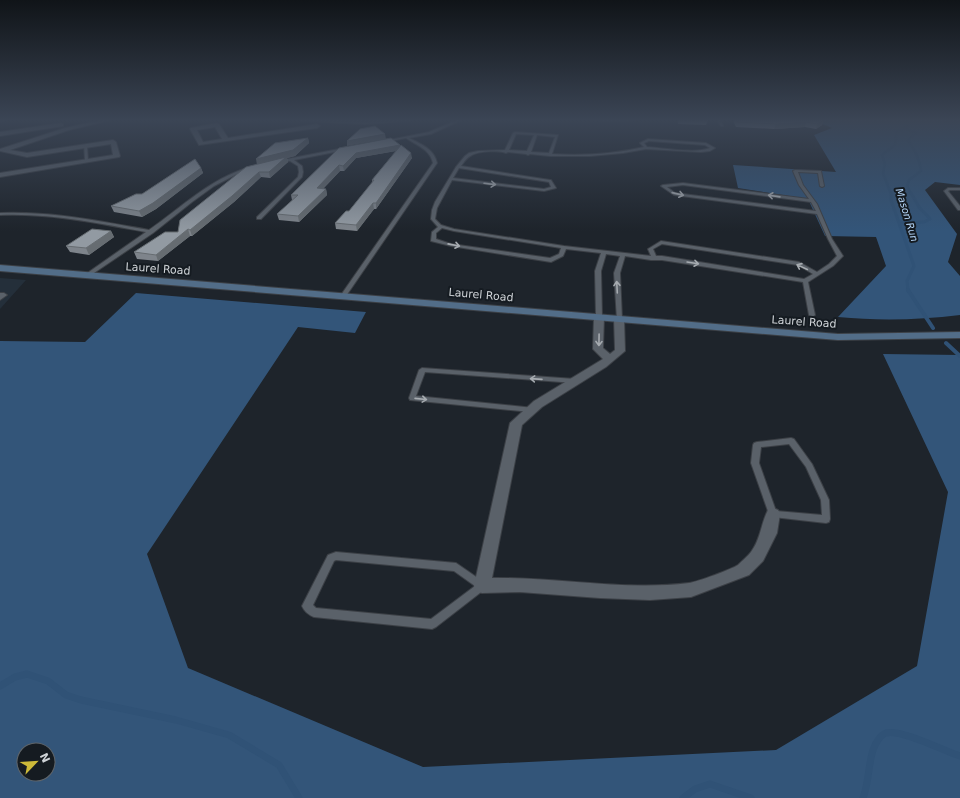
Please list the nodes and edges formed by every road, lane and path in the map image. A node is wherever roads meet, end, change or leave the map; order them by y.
1 (87, 156) edge
2 (115, 156) edge
3 (305, 156) edge
4 (433, 156) edge
5 (467, 156) edge
6 (290, 159) junction
7 (88, 160) junction
8 (275, 162) edge
9 (254, 167) edge
10 (458, 167) junction
11 (0, 175) edge
12 (452, 179) junction
13 (822, 186) dead end
14 (960, 189) edge
15 (813, 201) junction
16 (960, 209) edge
17 (819, 213) junction
18 (0, 214) edge
19 (259, 218) dead end
20 (442, 226) junction
21 (150, 232) junction
22 (564, 247) junction
23 (604, 252) junction
24 (623, 255) junction
25 (654, 258) junction
26 (0, 268) edge
27 (817, 274) junction
28 (88, 275) junction
29 (805, 281) junction
30 (0, 295) edge
31 (344, 296) junction
32 (0, 298) edge
33 (812, 315) dead end
34 (599, 317) junction
35 (619, 319) junction
36 (960, 335) edge
37 (609, 359) junction
38 (575, 381) junction
39 (531, 410) junction
40 (773, 514) junction
41 (482, 586) junction

1 - 7 lane
2 - 7 street
3 - 6 lane
4 - 31 lane
5 - 10 lane
6 - 8 lane
6 - 19 lane
7 - 11 street
9 - 21 lane
10 - 12 lane
12 -> 10 lane
12 - 20 lane
13 - 15 lane
14 - 16 lane
15 - 17 lane
15 -> 17 lane
17 - 27 lane
18 - 21 lane
20 - 22 lane
20 -> 22 lane
21 - 28 lane
22 - 23 lane
23 - 24 lane
23 - 34 lane
24 - 25 lane
35 -> 24 lane
27 -> 25 lane
25 -> 29 lane
26 - 28 main road, Laurel Road
27 - 29 lane
28 - 31 main road, Laurel Road
29 - 33 lane
30 - 32 lane
31 - 34 main road, Laurel Road
34 - 35 main road, Laurel Road
34 -> 37 street
35 - 36 main road, Laurel Road
35 - 37 street
37 - 38 street
38 - 39 street
38 -> 39 lane
39 - 41 street
40 - 40 lane
40 - 41 street
41 - 41 lane

